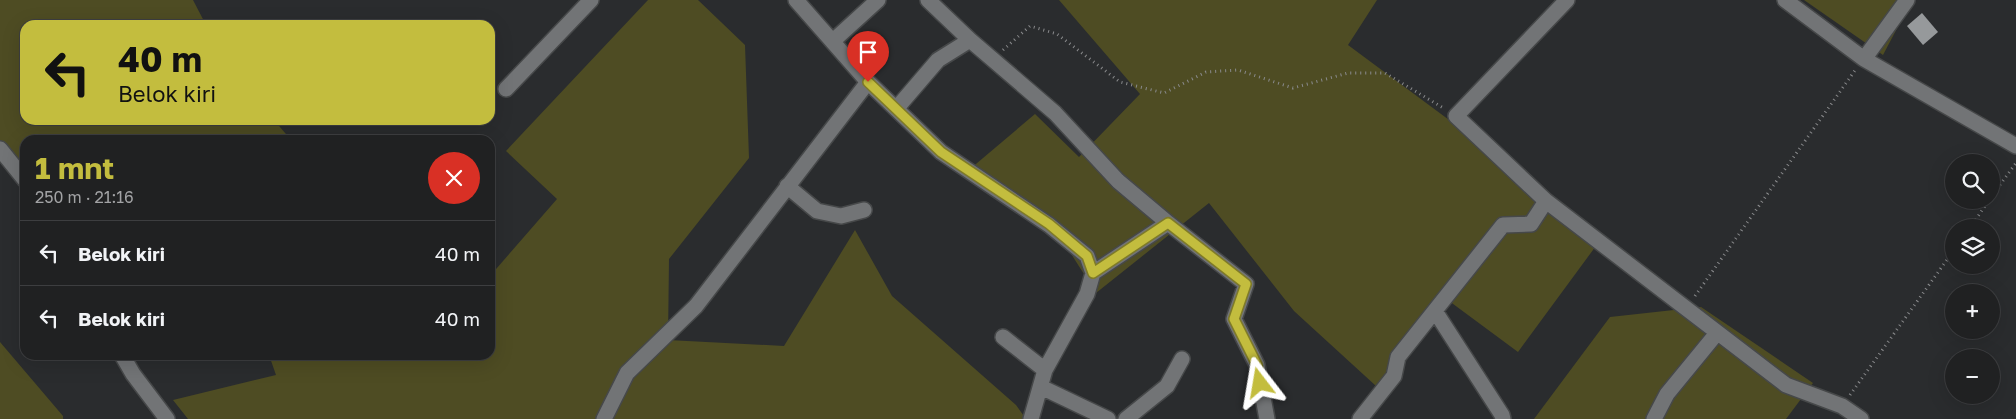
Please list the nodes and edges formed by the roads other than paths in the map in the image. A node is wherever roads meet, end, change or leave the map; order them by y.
1 (591, 0) edge
2 (796, 0) edge
3 (878, 0) edge
4 (928, 0) edge
5 (1567, 0) edge
6 (1785, 0) edge
7 (1907, 0) edge
8 (970, 40) junction
9 (833, 41) junction
10 (1864, 58) junction
11 (868, 82) junction
12 (506, 89) dead end
13 (896, 108) junction
14 (2016, 146) edge
15 (2, 158) edge
16 (20, 175) edge
17 (786, 186) junction
18 (1546, 201) junction
19 (864, 210) dead end
20 (1168, 223) junction
21 (1093, 273) junction
22 (1435, 311) junction
23 (1718, 334) junction
24 (1003, 337) dead end
25 (1182, 359) dead end
26 (125, 360) edge
27 (1045, 370) junction
28 (1042, 387) junction
29 (167, 419) edge
30 (604, 419) edge
31 (1031, 419) edge
32 (1108, 419) edge
33 (1126, 419) edge
34 (1267, 419) edge
35 (1360, 419) edge
36 (1503, 419) edge
37 (1654, 419) edge
38 (1861, 419) edge

1 - 12 street
2 - 9 street
3 - 9 street
4 - 8 street
5 - 18 street
6 - 10 street
7 - 10 street
8 - 13 street
8 - 20 street
9 - 11 street
10 - 14 street
11 - 13 street
11 - 17 street
13 - 21 street
15 - 16 street
17 - 19 street
17 - 30 street
18 - 22 street
18 - 23 street
20 - 21 street
20 - 34 street
21 - 27 street
22 - 35 street
22 - 36 street
23 - 37 street
23 - 38 street
24 - 27 street
25 - 33 street
26 - 29 street
27 - 28 street
28 - 31 street
28 - 32 street

